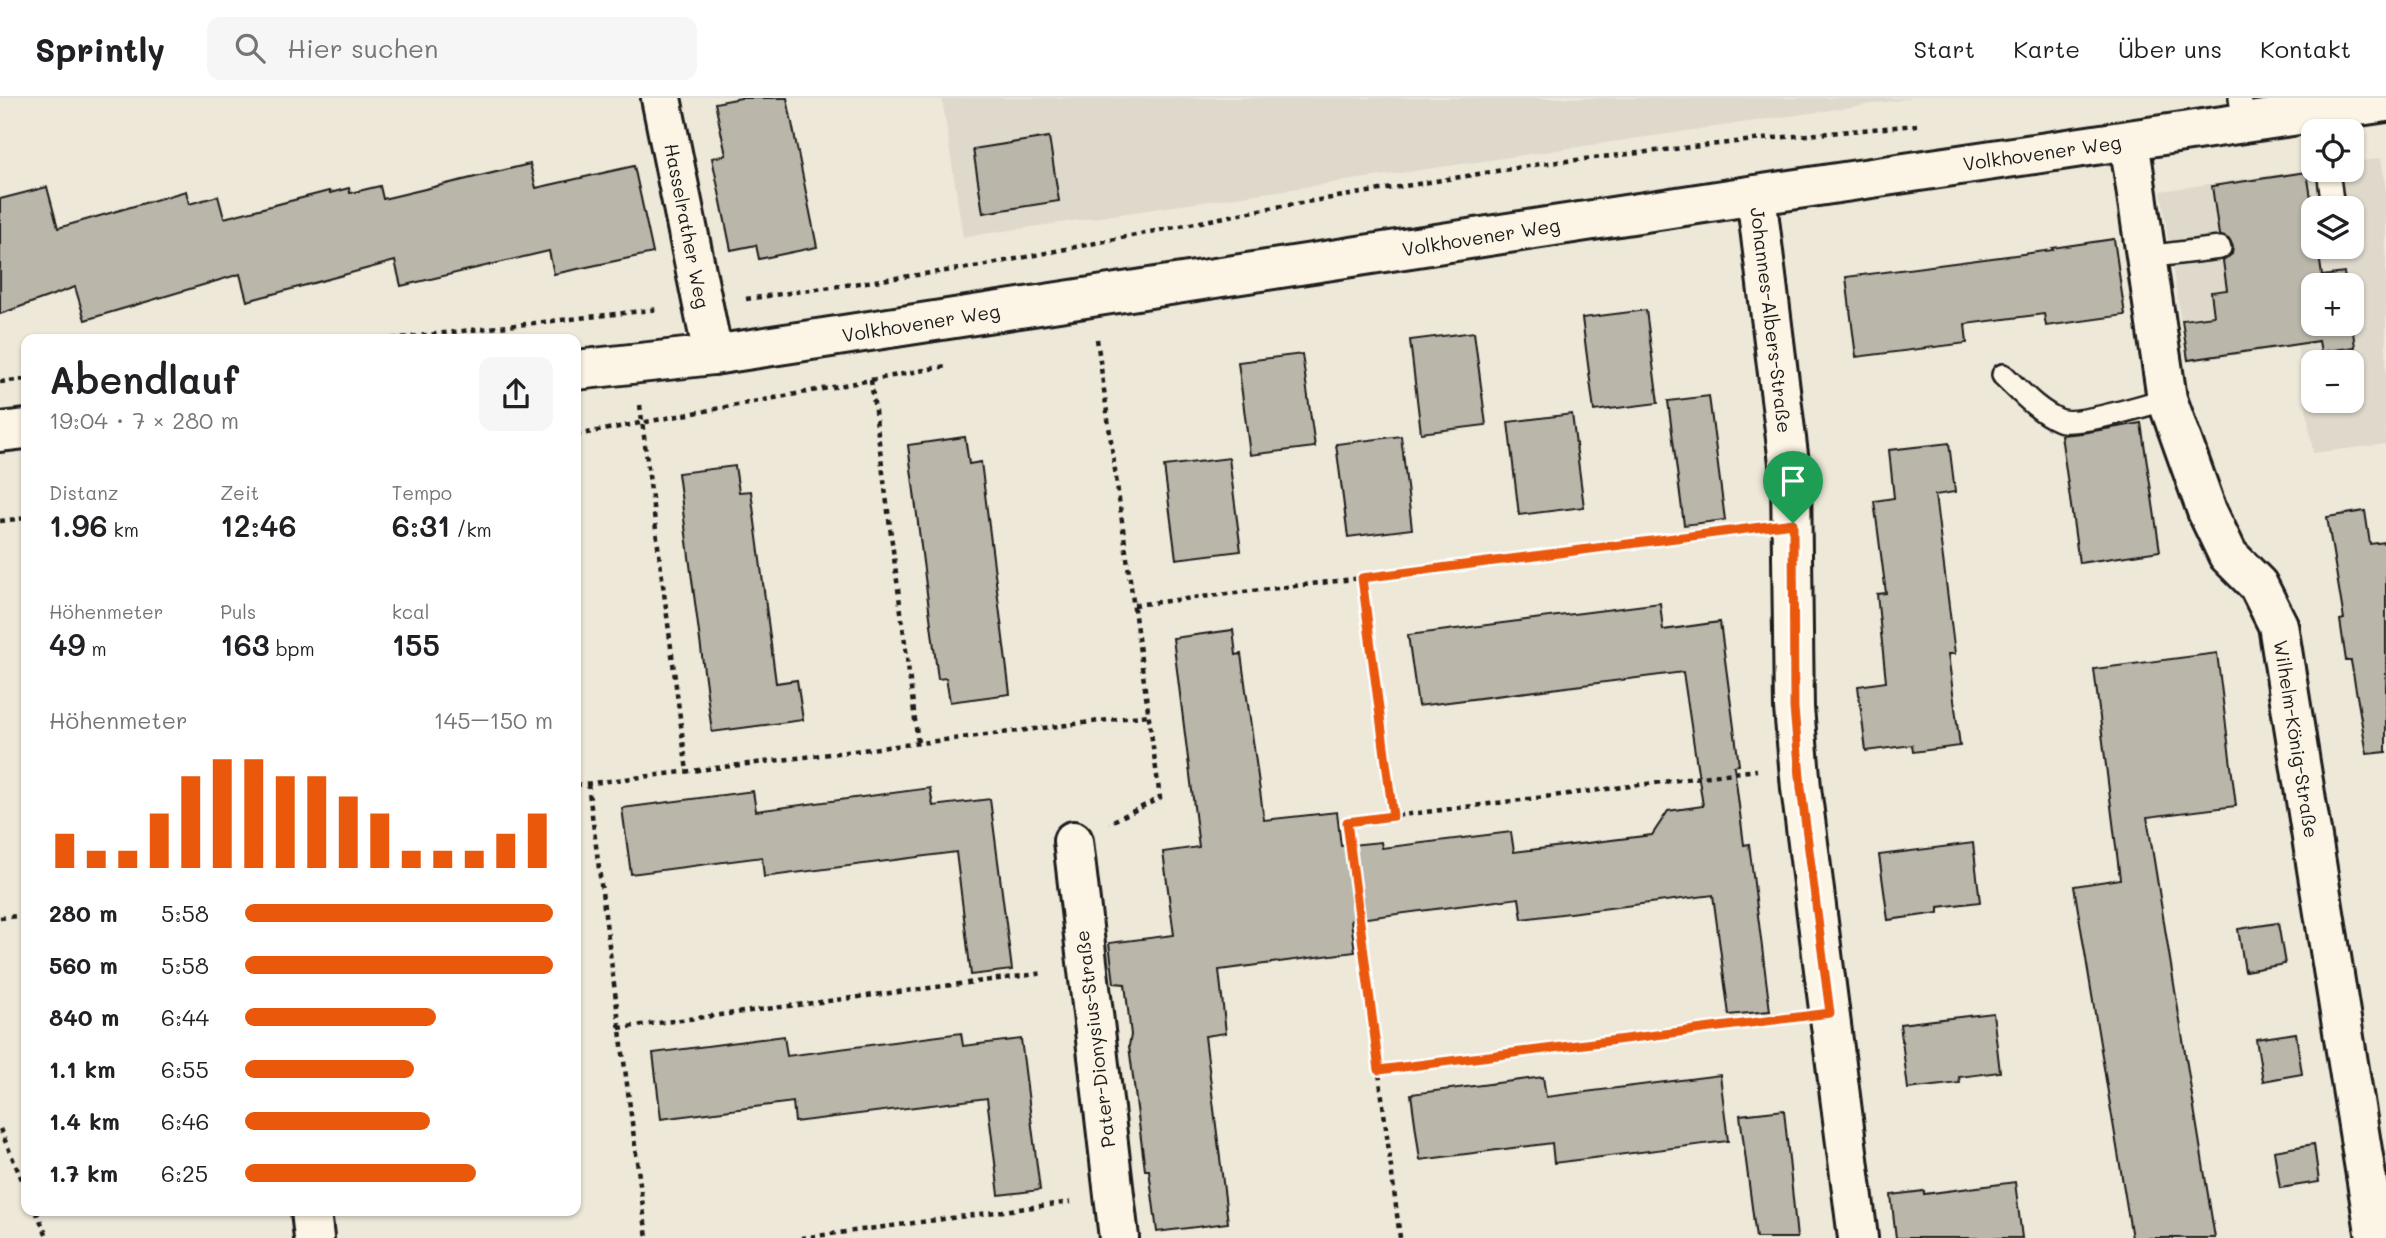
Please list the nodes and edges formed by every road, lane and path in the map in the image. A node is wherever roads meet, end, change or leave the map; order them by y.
1 (661, 98) edge
2 (2386, 102) edge
3 (2242, 110) edge
4 (2307, 119) edge
5 (2328, 119) edge
6 (1925, 124) dead end
7 (2129, 140) junction
8 (1756, 195) junction
9 (2220, 248) dead end
10 (2146, 257) junction
11 (703, 305) junction
12 (437, 334) edge
13 (1097, 339) dead end
14 (713, 355) junction
15 (581, 369) edge
16 (2003, 375) dead end
17 (21, 380) edge
18 (871, 380) dead end
19 (0, 382) edge
20 (2166, 399) junction
21 (642, 424) dead end
22 (21, 430) edge
23 (0, 432) edge
24 (21, 519) edge
25 (0, 521) edge
26 (1793, 523) junction
27 (1362, 578) junction
28 (1135, 605) junction
29 (1149, 715) junction
30 (918, 743) junction
31 (1799, 765) junction
32 (687, 772) junction
33 (588, 784) junction
34 (581, 785) edge
35 (1393, 816) junction
36 (1073, 841) joint
37 (21, 916) edge
38 (0, 918) edge
39 (1087, 968) junction
40 (1830, 1013) junction
41 (619, 1028) junction
42 (1379, 1070) junction
43 (0, 1129) edge
44 (21, 1177) edge
45 (1114, 1196) junction
46 (38, 1216) edge
47 (312, 1216) edge
48 (48, 1238) edge
49 (314, 1238) edge
50 (647, 1238) edge
51 (801, 1238) edge
52 (1119, 1238) edge
53 (1400, 1238) edge
54 (1858, 1238) edge
55 (2376, 1238) edge

1 - 11 street, Hasselrather Weg
2 - 5 street, Volkhovener Weg
3 - 4 street, Volkhovener Weg
3 - 7 street, Volkhovener Weg
6 - 11 path
7 - 8 street, Volkhovener Weg
7 - 10 street, Wilhelm-König-Straße
8 - 14 street, Volkhovener Weg
8 - 26 street, Johannes-Albers-Straße
9 - 10 lane
10 - 20 street, Wilhelm-König-Straße
11 - 12 path
11 - 14 street, Hasselrather Weg
13 - 28 path
14 - 15 street, Volkhovener Weg
16 - 20 lane
17 - 19 path
18 - 30 path
20 - 55 street, Wilhelm-König-Straße
21 - 32 path
22 - 23 street
24 - 25 path
26 - 27 path
26 - 31 street, Johannes-Albers-Straße
27 - 28 path
27 - 35 path
28 - 29 path
29 - 30 path
29 - 36 path
30 - 32 path
31 - 35 path
31 - 40 street, Johannes-Albers-Straße
32 - 33 path
33 - 34 path
33 - 41 path
35 - 42 path
36 - 39 street, Pater-Dionysius-Straße
37 - 38 path
39 - 41 path
39 - 45 street, Pater-Dionysius-Straße
40 - 42 path
40 - 54 street, Johannes-Albers-Straße
41 - 50 path
42 - 53 path
43 - 44 path
45 - 51 path
45 - 52 street, Pater-Dionysius-Straße
46 - 48 path
47 - 49 street

